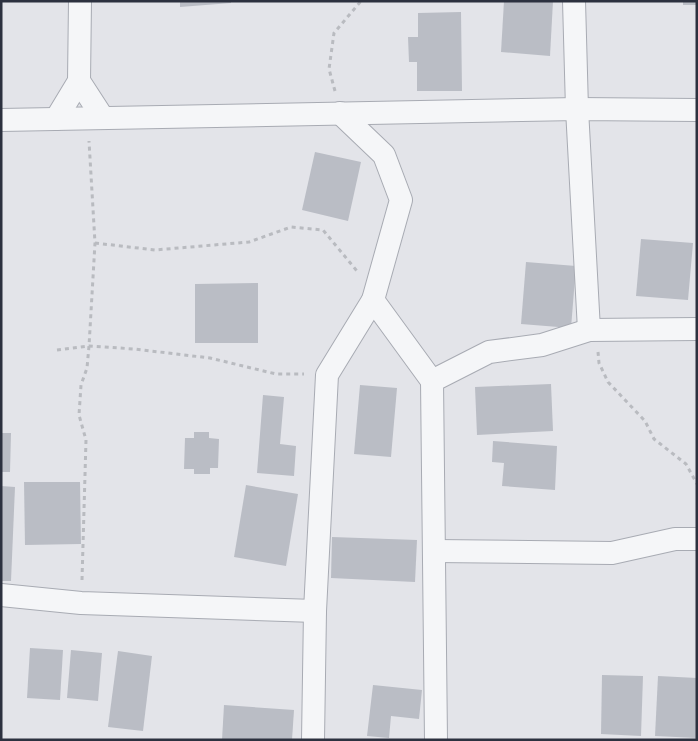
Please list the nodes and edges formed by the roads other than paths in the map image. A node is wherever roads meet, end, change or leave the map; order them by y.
1 (80, 1) edge
2 (574, 1) edge
3 (79, 81) junction
4 (577, 109) junction
5 (697, 110) edge
6 (340, 113) junction
7 (96, 118) junction
8 (56, 119) junction
9 (1, 120) edge
10 (374, 296) junction
11 (697, 329) edge
12 (593, 330) junction
13 (432, 381) junction
14 (697, 538) edge
15 (435, 550) junction
16 (1, 595) edge
17 (315, 610) junction
18 (313, 740) edge
19 (436, 740) edge

1 - 3 street
2 - 4 street
3 - 7 street
3 - 8 street
4 - 5 street
4 - 6 street
4 - 12 street
6 - 7 street
6 - 10 street
7 - 8 street
8 - 9 street
10 - 13 street
10 - 17 street
11 - 12 street
12 - 13 street
13 - 15 street
14 - 15 street
15 - 19 street
16 - 17 street
17 - 18 street

